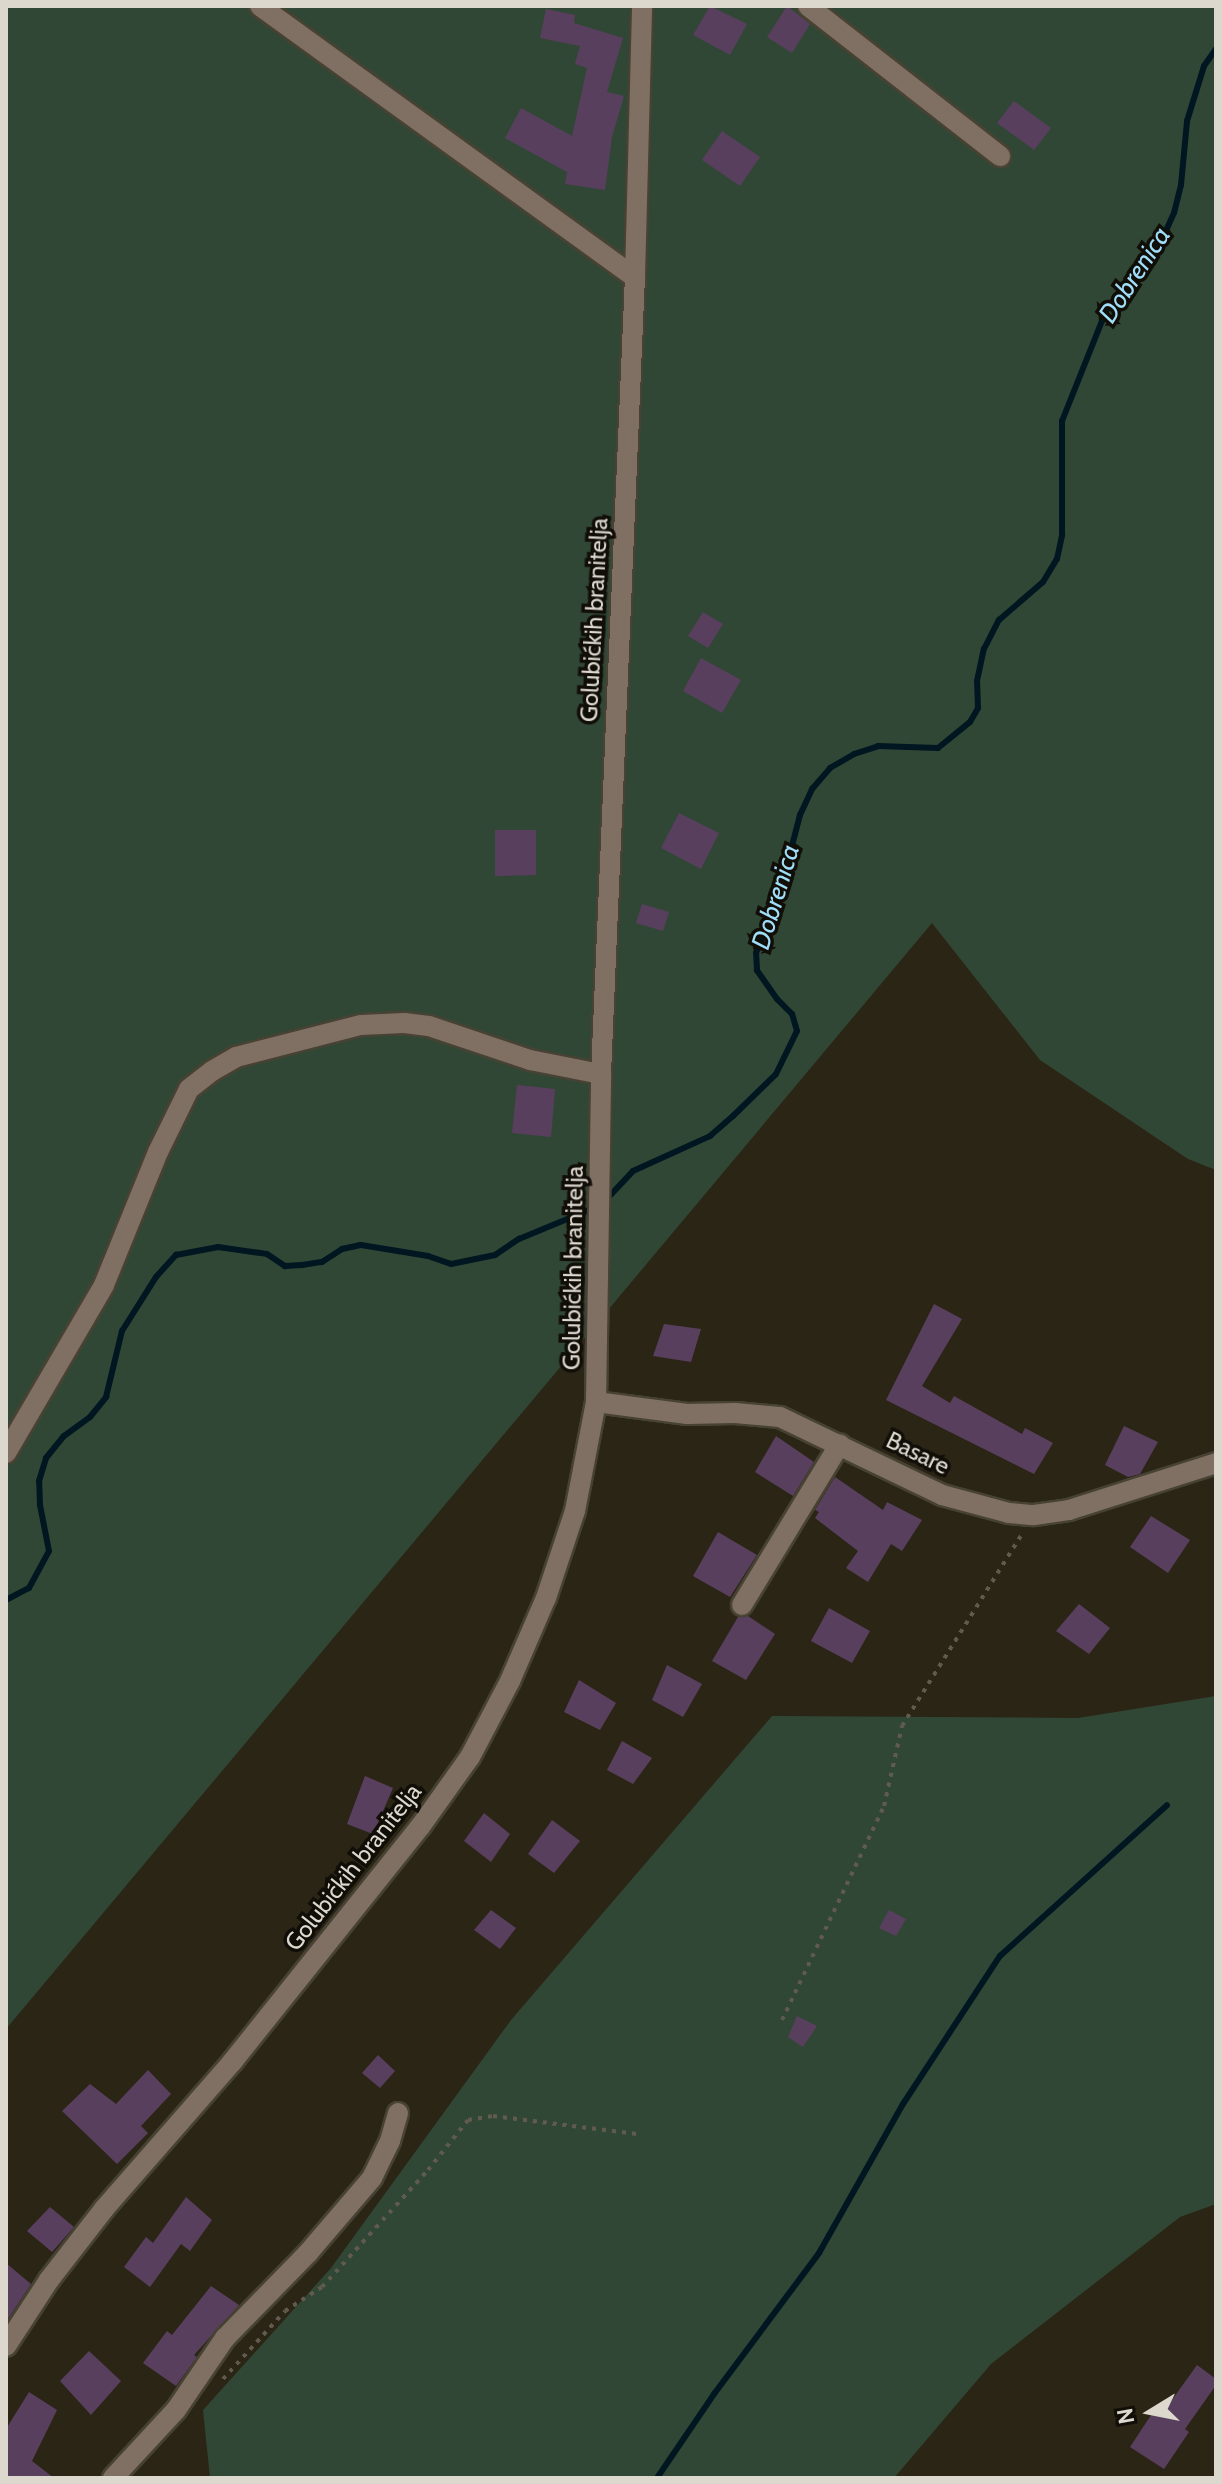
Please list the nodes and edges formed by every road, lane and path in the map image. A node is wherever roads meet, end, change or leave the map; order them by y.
1 (260, 6) edge
2 (642, 6) edge
3 (808, 6) edge
4 (1000, 156) dead end
5 (635, 277) junction
6 (601, 1074) junction
7 (596, 1402) junction
8 (840, 1444) junction
9 (6, 1453) edge
10 (1216, 1463) edge
11 (1034, 1515) junction
12 (742, 1605) dead end
13 (782, 2020) dead end
14 (398, 2113) dead end
15 (637, 2134) dead end
16 (6, 2346) edge
17 (220, 2382) dead end
18 (113, 2478) edge

1 - 5 street
2 - 5 street, Golubićkih branitelja
3 - 4 street
5 - 6 street, Golubićkih branitelja
6 - 7 street, Golubićkih branitelja
6 - 9 street
7 - 8 street, Basare
7 - 16 street, Golubićkih branitelja
8 - 11 street, Basare
8 - 12 street
10 - 11 street, Basare
11 - 13 path
14 - 18 street
15 - 17 path

